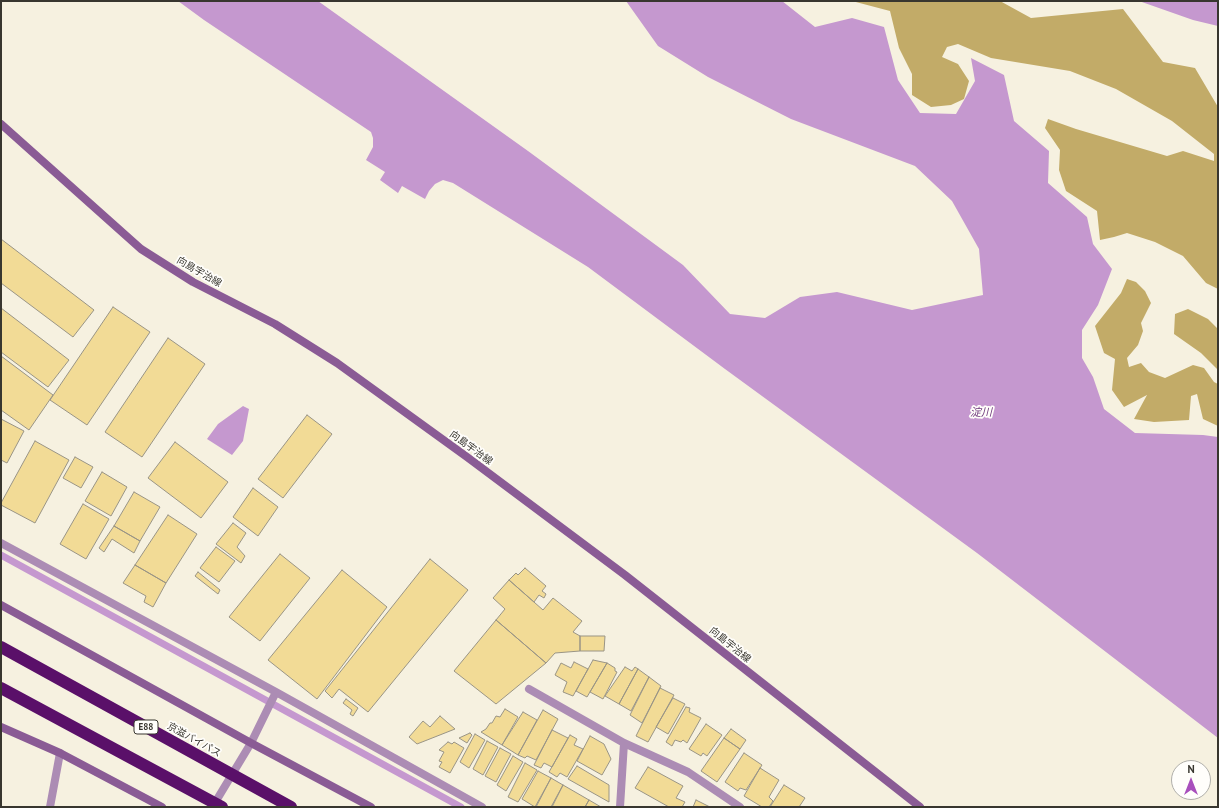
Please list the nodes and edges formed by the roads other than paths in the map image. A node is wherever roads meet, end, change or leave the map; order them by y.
1 (1, 124) edge
2 (1, 543) edge
3 (1, 605) edge
4 (1, 647) edge
5 (1, 688) edge
6 (530, 689) dead end
7 (275, 693) junction
8 (1, 727) edge
9 (251, 743) junction
10 (624, 743) junction
11 (60, 752) junction
12 (50, 807) edge
13 (162, 807) edge
14 (212, 807) edge
15 (222, 807) edge
16 (291, 807) edge
17 (371, 807) edge
18 (482, 807) edge
19 (620, 807) edge
20 (740, 807) edge
21 (920, 807) edge

1 - 21 main road, 向島宇治線
2 - 7 street
3 - 9 main road
4 - 16 highway, 京滋バイパス / E88, bridge
5 - 15 highway, bridge
6 - 10 street
7 - 9 street
7 - 18 street
8 - 11 main road
9 - 14 street
9 - 17 main road
10 - 19 street
10 - 20 street
11 - 12 street
11 - 13 main road

